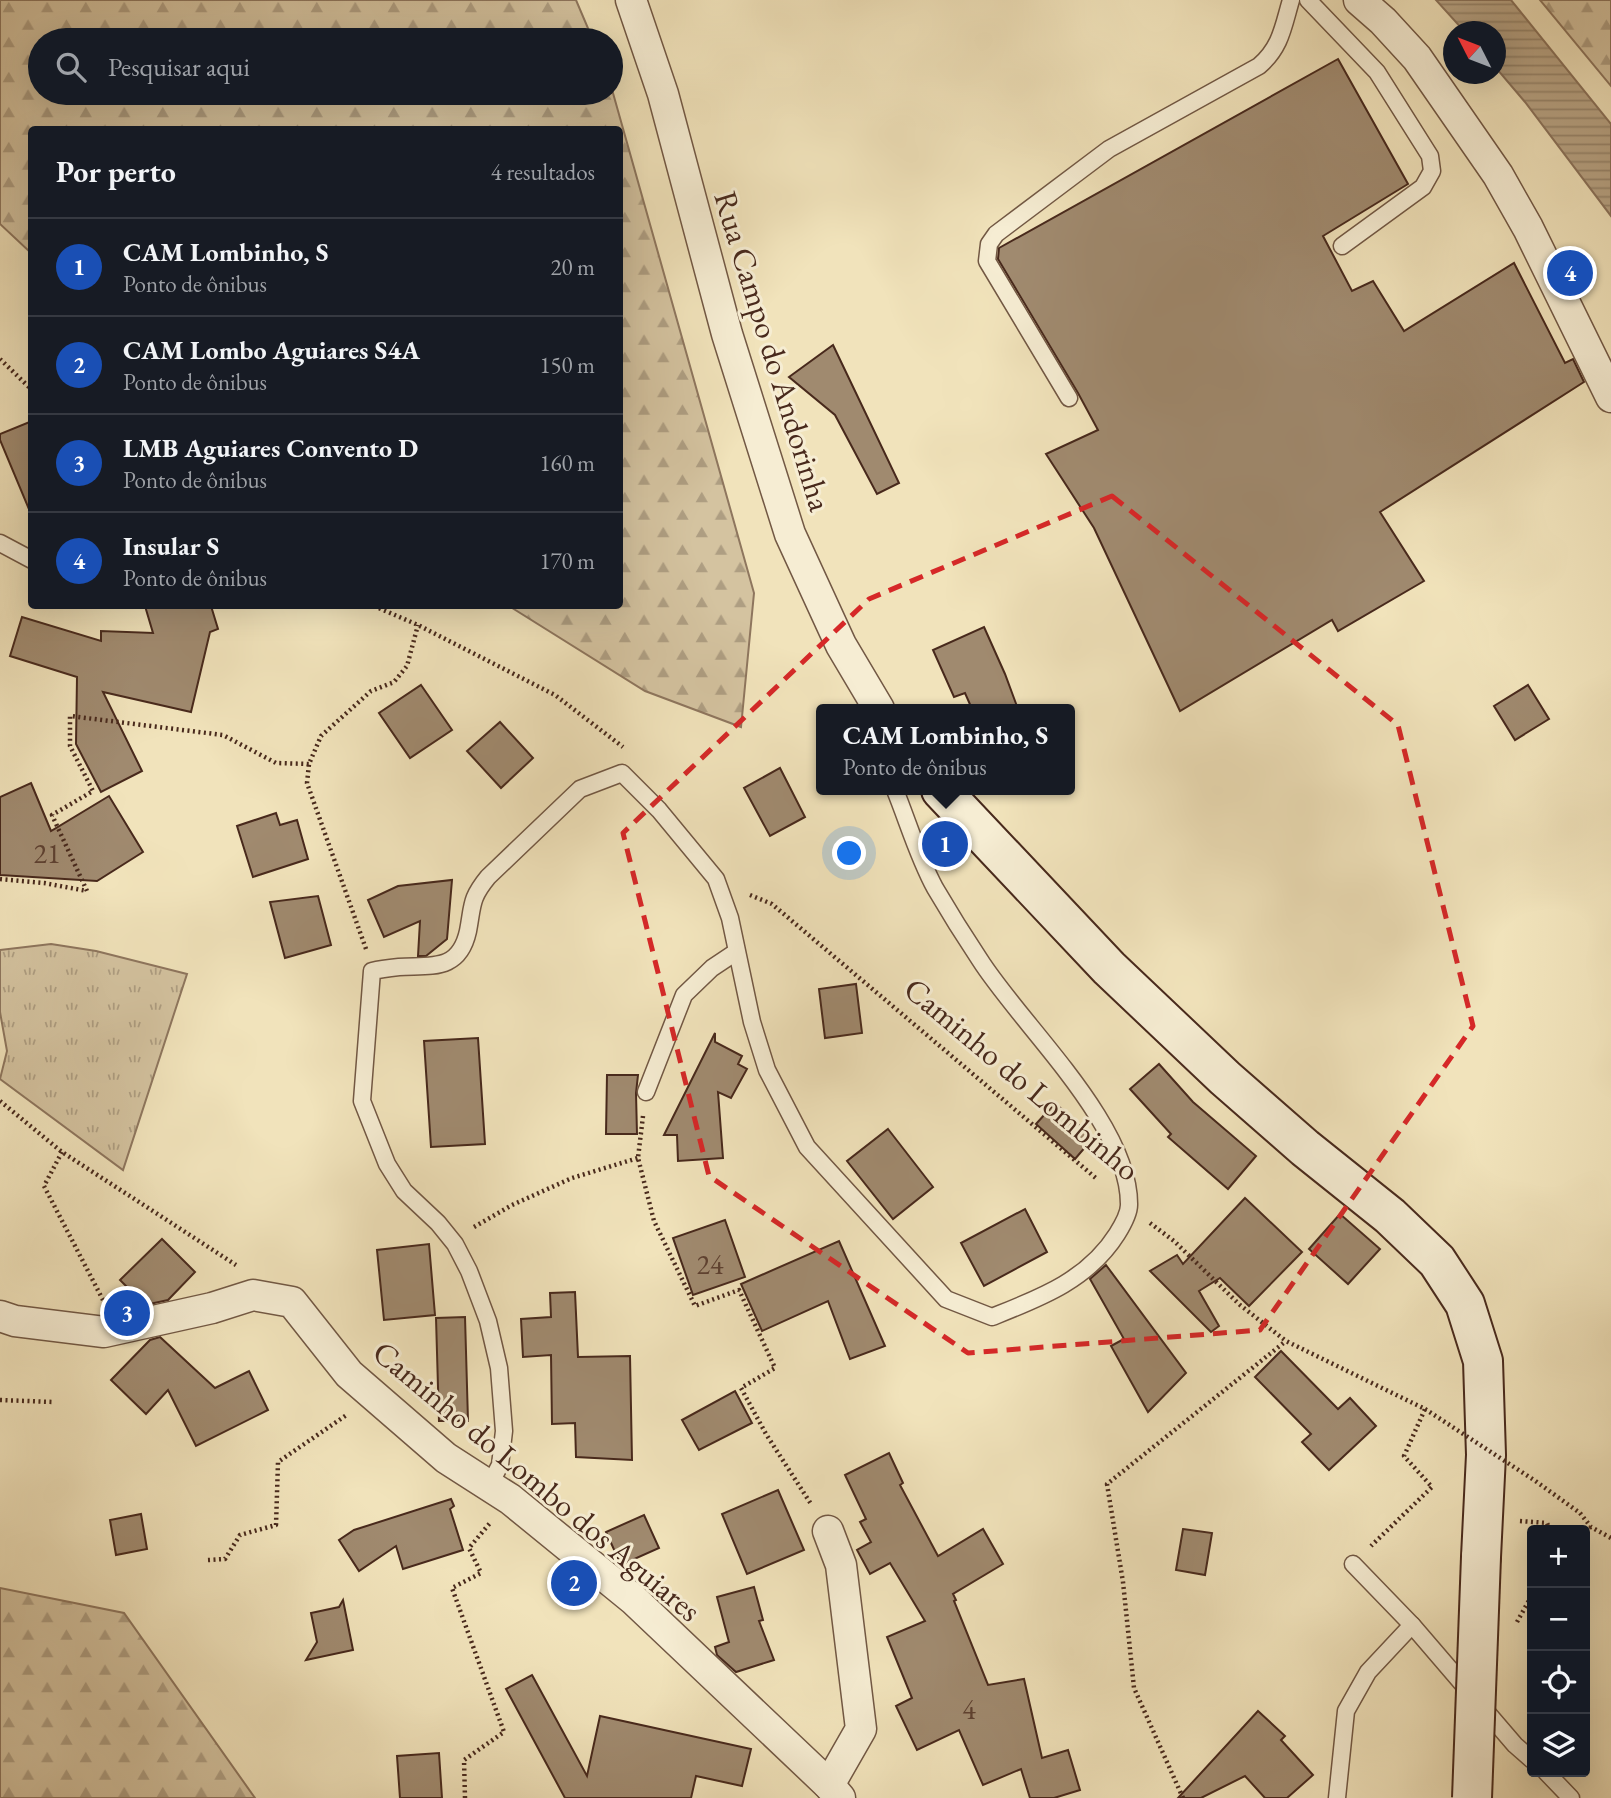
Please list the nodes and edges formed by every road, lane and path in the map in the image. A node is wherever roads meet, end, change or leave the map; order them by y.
1 (631, 0) edge
2 (1291, 0) edge
3 (1308, 0) edge
4 (1359, 0) edge
5 (1342, 246) dead end
6 (0, 359) edge
7 (28, 386) edge
8 (1611, 397) edge
9 (1069, 398) dead end
10 (0, 543) edge
11 (28, 559) edge
12 (380, 609) edge
13 (418, 625) junction
14 (876, 704) edge
15 (623, 747) junction
16 (632, 754) dead end
17 (309, 764) junction
18 (622, 773) junction
19 (897, 795) edge
20 (946, 795) edge
21 (0, 878) edge
22 (742, 892) dead end
23 (736, 952) junction
24 (372, 971) junction
25 (646, 1092) joint
26 (0, 1101) edge
27 (62, 1152) junction
28 (638, 1158) junction
29 (1129, 1207) junction
30 (464, 1233) dead end
31 (246, 1272) dead end
32 (0, 1316) edge
33 (117, 1329) junction
34 (1286, 1341) junction
35 (375, 1396) junction
36 (0, 1400) edge
37 (54, 1402) dead end
38 (1425, 1409) junction
39 (499, 1492) junction
40 (1516, 1520) dead end
41 (1548, 1525) edge
42 (1591, 1527) joint
43 (828, 1531) joint
44 (1611, 1538) edge
45 (1369, 1548) dead end
46 (208, 1560) dead end
47 (1353, 1564) dead end
48 (1527, 1604) edge
49 (1412, 1625) junction
50 (1515, 1626) dead end
51 (1527, 1756) edge
52 (1551, 1777) edge
53 (835, 1791) edge
54 (465, 1798) edge
55 (1183, 1798) edge
56 (1337, 1798) edge
57 (1472, 1798) edge
58 (1571, 1798) edge

1 - 14 street, Rua Campo do Andorinha
2 - 9 lane
3 - 5 lane
4 - 8 street
6 - 7 path
10 - 11 lane
12 - 13 path
13 - 15 path
13 - 17 path
15 - 16 path
15 - 18 path
17 - 21 path
17 - 24 path
18 - 23 lane
18 - 24 lane
19 - 29 lane
20 - 57 main road, bridge
22 - 29 path, Caminho do Lombinho
23 - 25 lane
23 - 29 lane
24 - 39 lane
25 - 28 path
26 - 27 path
27 - 31 path
27 - 33 path
28 - 30 path
28 - 43 path
29 - 34 path, Caminho do Lombinho
32 - 33 street, Caminho do Lombo dos Aguiares
33 - 35 street, Caminho do Lombo dos Aguiares
34 - 38 path, Caminho do Lombinho
34 - 55 path
35 - 39 street, Caminho do Lombo dos Aguiares
35 - 46 path
36 - 37 path
38 - 42 path, Caminho do Lombinho, bridge
38 - 45 path
39 - 53 street, Caminho do Lombo dos Aguiares
39 - 54 path
40 - 41 path
42 - 44 path, Caminho do Lombinho
43 - 53 street
47 - 49 lane
48 - 50 path
49 - 51 lane
49 - 56 lane
52 - 58 lane

